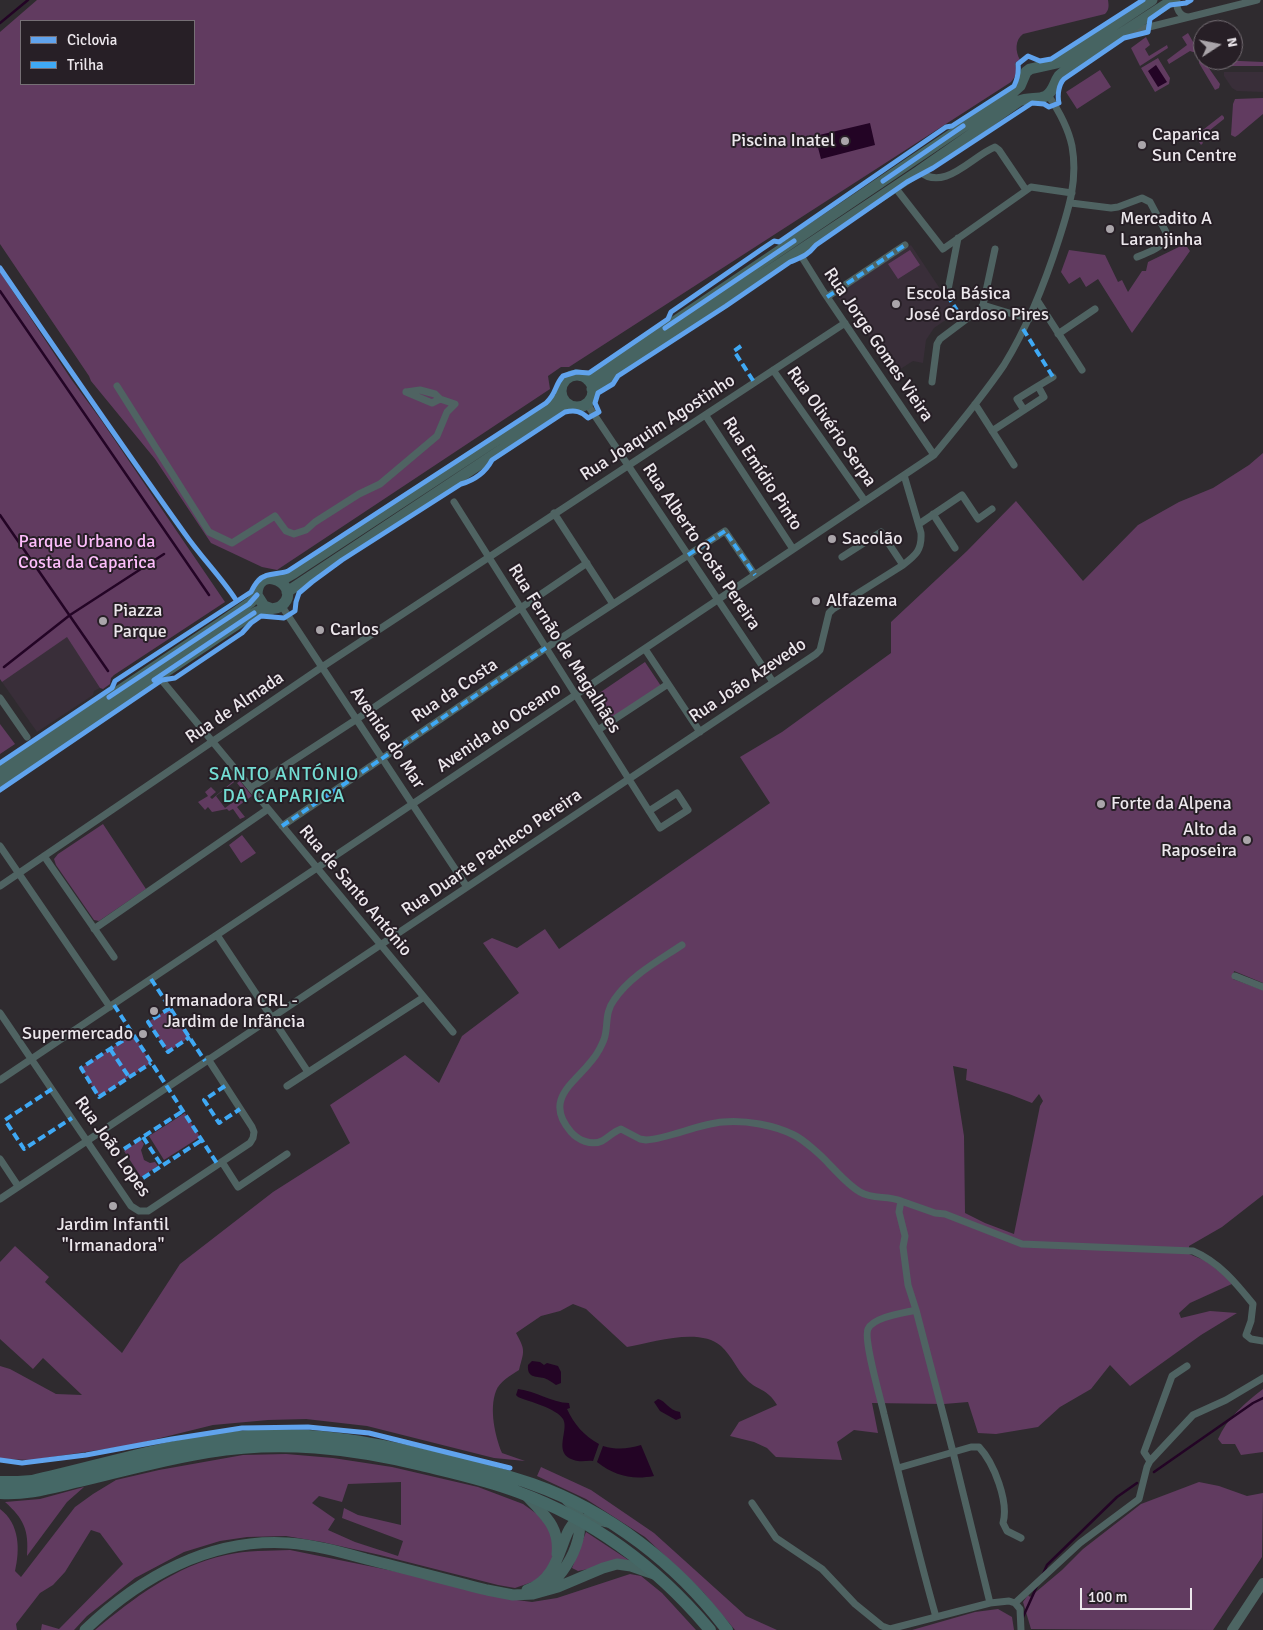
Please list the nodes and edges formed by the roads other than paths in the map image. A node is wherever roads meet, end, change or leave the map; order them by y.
1 (1152, 0) edge
2 (1173, 0) edge
3 (1177, 0) edge
4 (1257, 0) edge
5 (1192, 17) junction
6 (1122, 34) junction
7 (1039, 66) junction
8 (1024, 76) junction
9 (1046, 93) junction
10 (918, 171) junction
11 (894, 186) junction
12 (1026, 190) junction
13 (1072, 193) junction
14 (1071, 203) junction
15 (958, 238) junction
16 (905, 245) dead end
17 (995, 249) dead end
18 (798, 251) junction
19 (1137, 257) dead end
20 (947, 295) dead end
21 (827, 297) junction
22 (1037, 300) junction
23 (983, 305) junction
24 (1095, 310) dead end
25 (1029, 319) junction
26 (845, 323) junction
27 (1058, 334) junction
28 (774, 370) junction
29 (1082, 370) dead end
30 (1054, 377) dead end
31 (932, 382) dead end
32 (590, 384) junction
33 (117, 386) dead end
34 (1038, 386) junction
35 (406, 392) dead end
36 (565, 401) junction
37 (587, 404) junction
38 (975, 404) junction
39 (1024, 410) junction
40 (706, 416) junction
41 (992, 431) junction
42 (934, 455) junction
43 (1014, 465) dead end
44 (628, 466) junction
45 (904, 476) junction
46 (864, 501) junction
47 (454, 502) dead end
48 (992, 509) dead end
49 (554, 513) junction
50 (933, 514) junction
51 (919, 524) junction
52 (955, 548) dead end
53 (793, 549) junction
54 (688, 555) junction
55 (842, 557) dead end
56 (488, 558) junction
57 (587, 563) junction
58 (903, 565) junction
59 (755, 574) junction
60 (280, 580) junction
61 (287, 592) junction
62 (257, 596) junction
63 (718, 600) junction
64 (614, 604) junction
65 (277, 607) junction
66 (520, 607) junction
67 (546, 648) junction
68 (645, 649) junction
69 (322, 667) junction
70 (159, 676) junction
71 (773, 682) junction
72 (668, 684) junction
73 (576, 695) junction
74 (0, 698) edge
75 (357, 719) junction
76 (598, 730) junction
77 (700, 732) junction
78 (27, 737) dead end
79 (213, 742) junction
80 (382, 758) junction
81 (0, 770) edge
82 (629, 780) junction
83 (0, 782) edge
84 (251, 788) junction
85 (412, 803) junction
86 (268, 809) junction
87 (649, 811) junction
88 (282, 826) junction
89 (0, 846) edge
90 (44, 856) junction
91 (317, 868) junction
92 (19, 874) junction
93 (0, 886) edge
94 (467, 887) junction
95 (94, 929) junction
96 (217, 935) junction
97 (380, 945) junction
98 (682, 945) dead end
99 (114, 957) dead end
100 (1235, 976) dead end
101 (1263, 987) edge
102 (424, 997) junction
103 (110, 1007) junction
104 (0, 1013) edge
105 (271, 1017) junction
106 (453, 1032) dead end
107 (32, 1059) junction
108 (208, 1059) junction
109 (308, 1072) junction
110 (0, 1080) edge
111 (287, 1086) dead end
112 (86, 1141) junction
113 (287, 1154) dead end
114 (0, 1159) edge
115 (222, 1162) junction
116 (18, 1186) junction
117 (0, 1198) edge
118 (901, 1201) junction
119 (916, 1310) junction
120 (1263, 1341) edge
121 (1187, 1366) dead end
122 (1263, 1378) edge
123 (954, 1452) junction
124 (1150, 1461) junction
125 (898, 1468) junction
126 (0, 1482) edge
127 (0, 1493) edge
128 (556, 1494) junction
129 (525, 1495) junction
130 (752, 1503) dead end
131 (611, 1523) junction
132 (575, 1524) junction
133 (1021, 1538) dead end
134 (560, 1567) junction
135 (590, 1574) junction
136 (658, 1576) junction
137 (1263, 1583) edge
138 (498, 1593) junction
139 (528, 1595) junction
140 (990, 1603) junction
141 (1015, 1603) junction
142 (936, 1617) junction
143 (85, 1630) edge
144 (710, 1630) edge
145 (728, 1630) edge
146 (1021, 1630) edge
147 (1232, 1630) edge

1 - 7 main road
2 - 6 main road
3 - 5 street
4 - 5 street
5 - 6 street
6 - 9 main road
7 - 8 main road
7 - 9 main road
8 - 9 main road
8 - 32 main road
9 - 10 main road
9 - 13 street, Avenida do Oceano
10 - 11 main road
10 - 12 street
11 - 15 street
11 - 18 main road
12 - 13 street
12 - 15 street
13 - 14 street, Avenida do Oceano
14 - 19 street
14 - 22 street, Avenida do Oceano
15 - 20 street
16 - 21 street
17 - 23 street
18 - 21 street, Rua Jorge Gomes Vieira
18 - 32 main road
21 - 26 street, Rua Jorge Gomes Vieira
22 - 25 street, Avenida do Oceano
22 - 27 street
23 - 25 street
23 - 31 street
24 - 27 street
25 - 38 street, Avenida do Oceano
26 - 28 street, Rua Joaquim Agostinho
26 - 42 street, Rua Jorge Gomes Vieira
27 - 29 street
28 - 40 street, Rua Joaquim Agostinho
28 - 46 street, Rua Olivério Serpa
30 - 34 street
32 - 36 main road
32 - 37 main road
33 - 35 street
34 - 39 street
34 - 39 street
36 - 37 main road
36 - 60 main road
36 - 61 main road
37 - 44 street, Rua Alberto Costa Pereira
38 - 41 street
38 - 42 street, Avenida do Oceano
39 - 41 street
40 - 44 street, Rua Joaquim Agostinho
40 - 53 street, Rua Emídio Pinto
41 - 43 street
42 - 45 street, Avenida do Oceano
44 - 49 street, Rua Joaquim Agostinho
44 - 54 street, Rua Alberto Costa Pereira
45 - 46 street, Avenida do Oceano
45 - 51 street, Rua João Azevedo
46 - 53 street, Avenida do Oceano
47 - 56 street, Rua Fernão de Magalhães
48 - 50 street
49 - 56 street, Rua Joaquim Agostinho
49 - 57 street
50 - 51 street
50 - 52 street
51 - 58 street, Rua João Azevedo
53 - 59 street, Avenida do Oceano
54 - 59 street, Rua da Costa
54 - 63 street, Rua Alberto Costa Pereira
54 - 64 street, Rua da Costa
55 - 58 street
56 - 66 street, Rua Fernão de Magalhães
56 - 69 street, Rua de Almada
57 - 64 street
57 - 66 street
58 - 71 street, Rua João Azevedo
59 - 63 street, Avenida do Oceano
60 - 61 main road
60 - 62 main road
61 - 65 main road
62 - 65 main road
62 - 81 main road
63 - 68 street, Avenida do Oceano
63 - 71 street, Rua Alberto Costa Pereira
64 - 67 street, Rua da Costa
65 - 69 street, Avenida do Mar
65 - 70 main road
66 - 67 street, Rua Fernão de Magalhães
66 - 75 street
67 - 73 street, Rua Fernão de Magalhães
67 - 80 street, Rua da Costa
68 - 72 street
68 - 73 street, Avenida do Oceano
69 - 75 street, Avenida do Mar
69 - 79 street, Rua de Almada
70 - 79 street, Rua de Santo António
70 - 83 main road
71 - 77 street, Rua João Azevedo
72 - 76 street
72 - 77 street
73 - 76 street, Rua Fernão de Magalhães
73 - 85 street, Avenida do Oceano
74 - 78 street
75 - 80 street, Avenida do Mar
75 - 84 street
76 - 82 street, Rua Fernão de Magalhães
77 - 82 street, Rua João Azevedo
79 - 84 street, Rua de Santo António
79 - 90 street, Rua de Almada
80 - 85 street, Avenida do Mar
80 - 88 street, Rua da Costa
82 - 87 street, Rua Fernão de Magalhães
82 - 94 street, Rua Duarte Pacheco Pereira
84 - 86 street, Rua de Santo António
85 - 91 street, Avenida do Oceano
85 - 94 street, Avenida do Mar
86 - 88 street, Rua de Santo António
86 - 95 street
87 - 87 street, Rua Fernão de Magalhães
88 - 91 street, Rua de Santo António
89 - 92 street
90 - 92 street, Rua de Almada
90 - 95 street
91 - 96 street, Avenida do Oceano
91 - 97 street, Rua de Santo António
92 - 93 street, Rua de Almada
92 - 103 street
94 - 97 street, Rua Duarte Pacheco Pereira
95 - 99 street
96 - 103 street, Avenida do Oceano
96 - 105 street
97 - 102 street, Rua de Santo António
97 - 105 street, Rua Duarte Pacheco Pereira
98 - 118 street
100 - 101 street
102 - 106 street, Rua de Santo António
102 - 109 street
103 - 107 street, Avenida do Oceano
104 - 107 street
105 - 108 street, Rua Duarte Pacheco Pereira
105 - 109 street
107 - 110 street, Avenida do Oceano
107 - 112 street, Rua João Lopes
108 - 112 street, Rua Duarte Pacheco Pereira
108 - 115 street, Rua João Lopes
109 - 111 street
112 - 115 street, Rua João Lopes
112 - 116 street, Rua Duarte Pacheco Pereira
113 - 115 street
114 - 116 street
116 - 117 street, Rua Duarte Pacheco Pereira
118 - 119 street
118 - 120 street
119 - 123 street
119 - 125 street
121 - 124 street
122 - 124 street
123 - 125 street
123 - 133 street
123 - 140 street
124 - 141 street
125 - 142 street
126 - 128 highway
127 - 129 highway
128 - 131 highway
128 - 132 main road
129 - 132 highway
129 - 134 main road
130 - 142 street
131 - 132 main road
131 - 145 highway
132 - 134 main road
132 - 136 highway
134 - 135 main road
134 - 138 main road
134 - 139 main road
135 - 136 main road
135 - 139 main road
136 - 144 highway
137 - 147 main road
138 - 139 main road
138 - 143 main road
140 - 141 street
140 - 142 street
141 - 146 street

